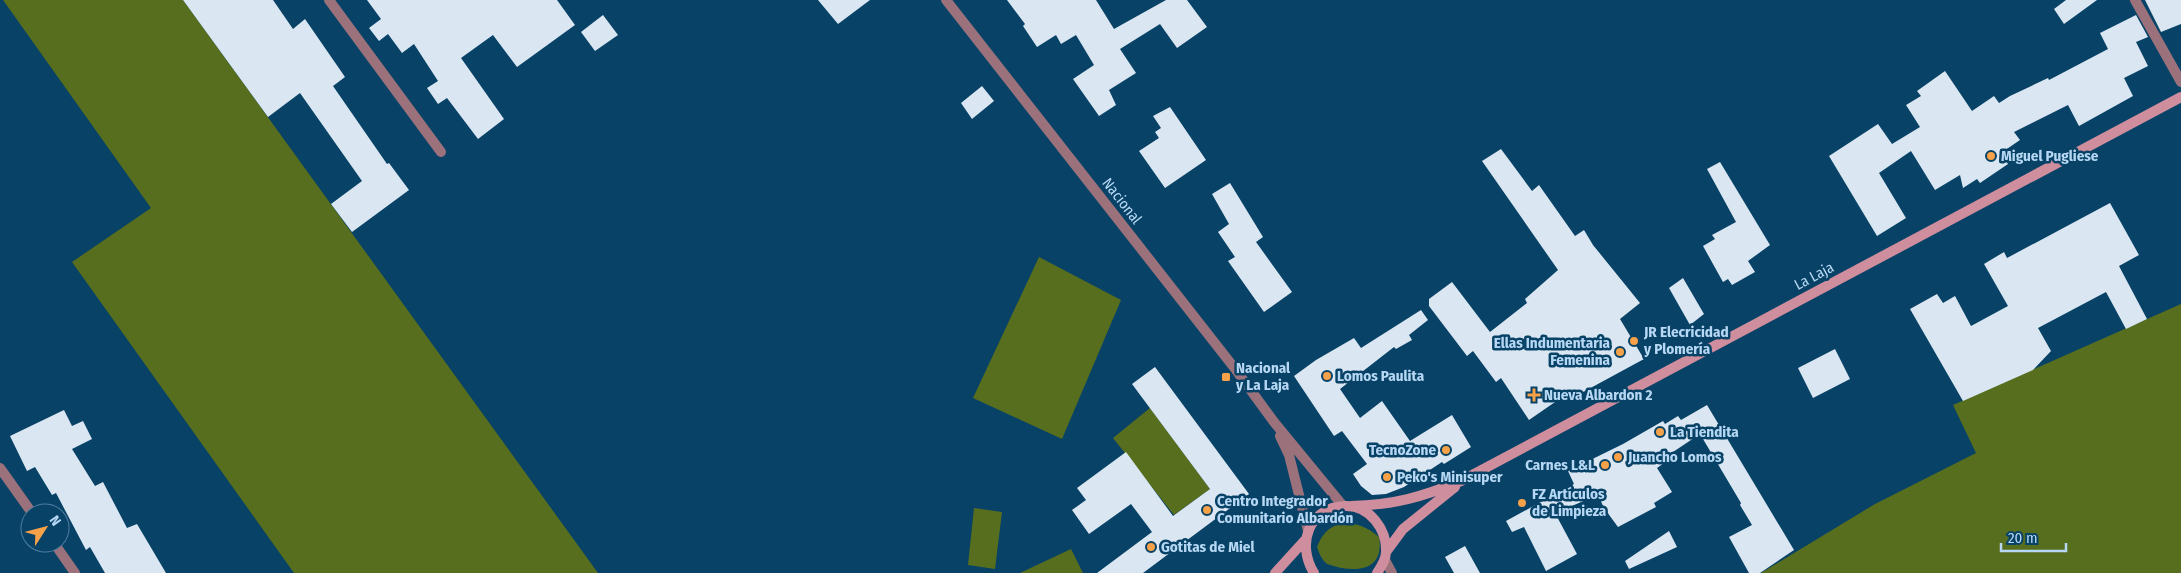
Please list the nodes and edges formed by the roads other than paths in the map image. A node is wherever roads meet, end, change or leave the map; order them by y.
1 (329, 0) edge
2 (946, 0) edge
3 (2135, 0) edge
4 (2181, 82) edge
5 (2181, 97) edge
6 (441, 152) dead end
7 (1274, 422) junction
8 (0, 468) edge
9 (1461, 481) junction
10 (25, 503) edge
11 (1347, 506) junction
12 (1306, 536) junction
13 (61, 553) edge
14 (1386, 556) junction
15 (75, 573) edge
16 (1275, 573) edge
17 (1314, 573) edge
18 (1377, 573) edge
19 (1392, 573) edge

1 - 6 street
2 - 7 street, Nacional
3 - 4 street
5 - 9 main road, La Laja
7 - 11 street, Nacional
7 - 12 street, Nacional
8 - 10 street
9 - 11 main road, La Laja
9 - 14 main road, La Laja
11 - 12 main road
11 - 14 main road
12 - 16 main road
12 - 17 main road
13 - 15 street
14 - 18 main road, La Laja
14 - 19 street

